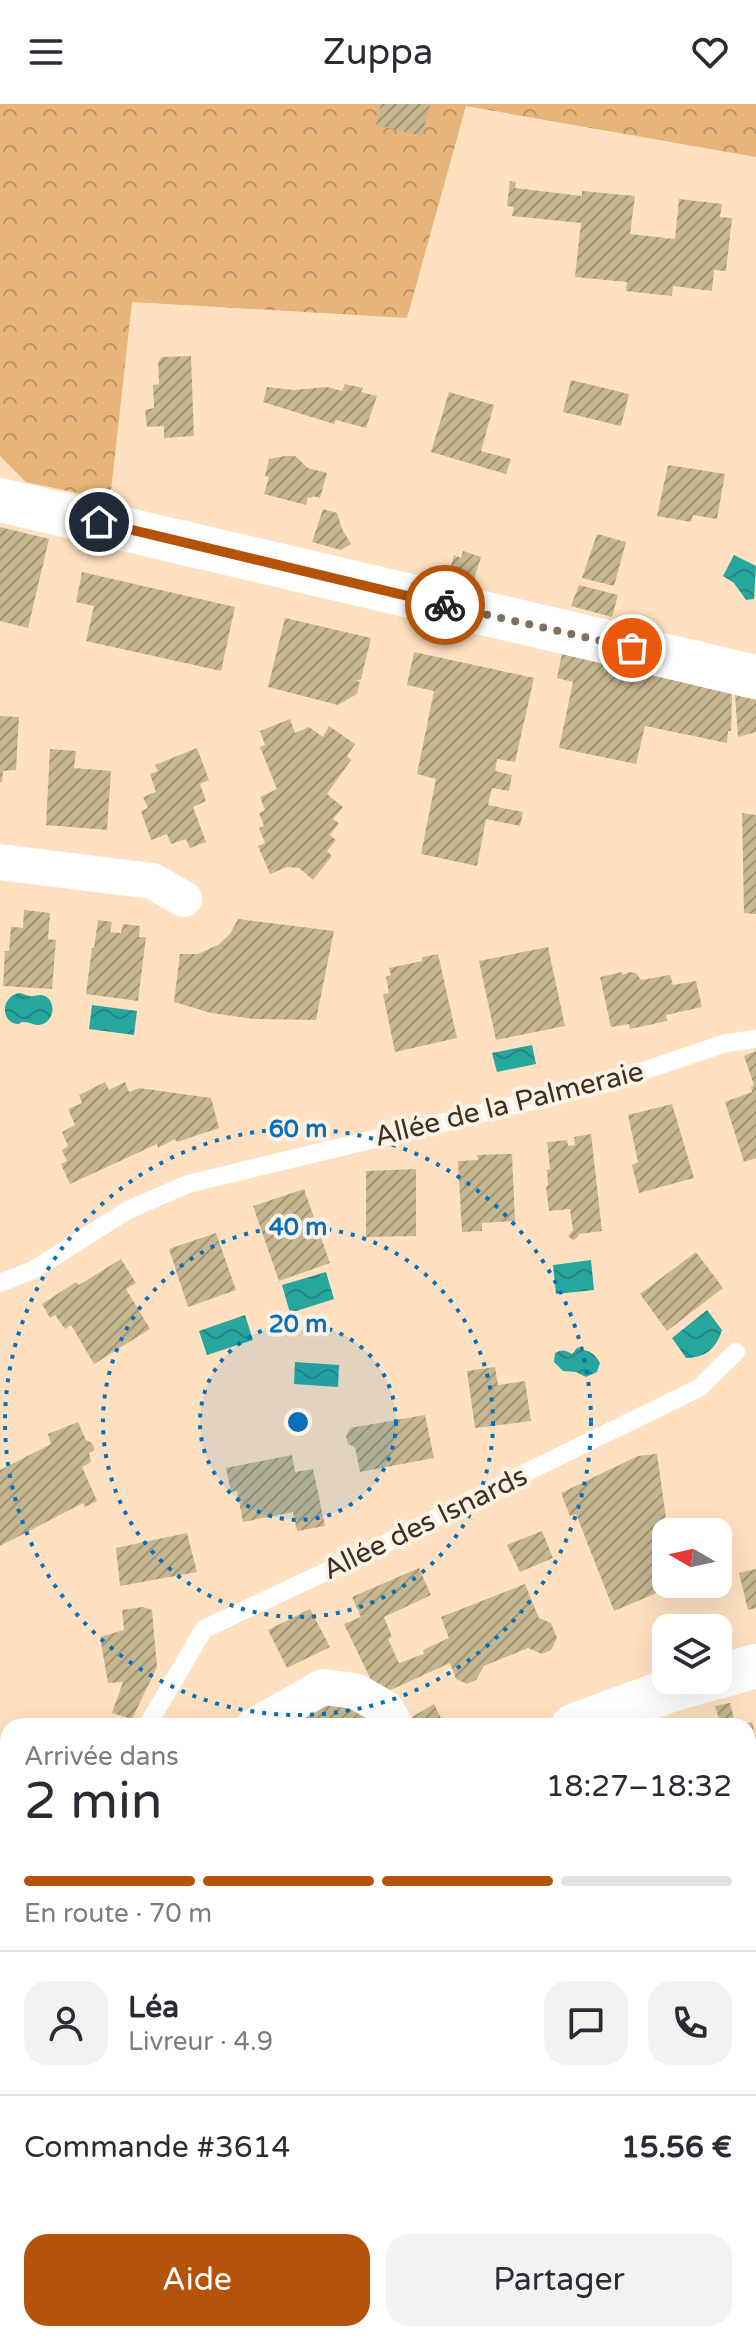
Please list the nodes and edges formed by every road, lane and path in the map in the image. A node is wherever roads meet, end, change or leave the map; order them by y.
1 (6, 496) edge
2 (756, 677) edge
3 (0, 862) edge
4 (184, 899) dead end
5 (756, 1039) edge
6 (0, 1283) edge
7 (736, 1352) dead end
8 (756, 1666) edge
9 (732, 1673) edge
10 (660, 1694) edge
11 (152, 1718) edge
12 (268, 1718) edge
13 (391, 1718) edge
14 (595, 1718) edge

1 - 2 street
3 - 4 street
5 - 6 lane, Allée de la Palmeraie
7 - 11 lane, Allée des Isnards
8 - 9 street
10 - 14 street
12 - 13 street

